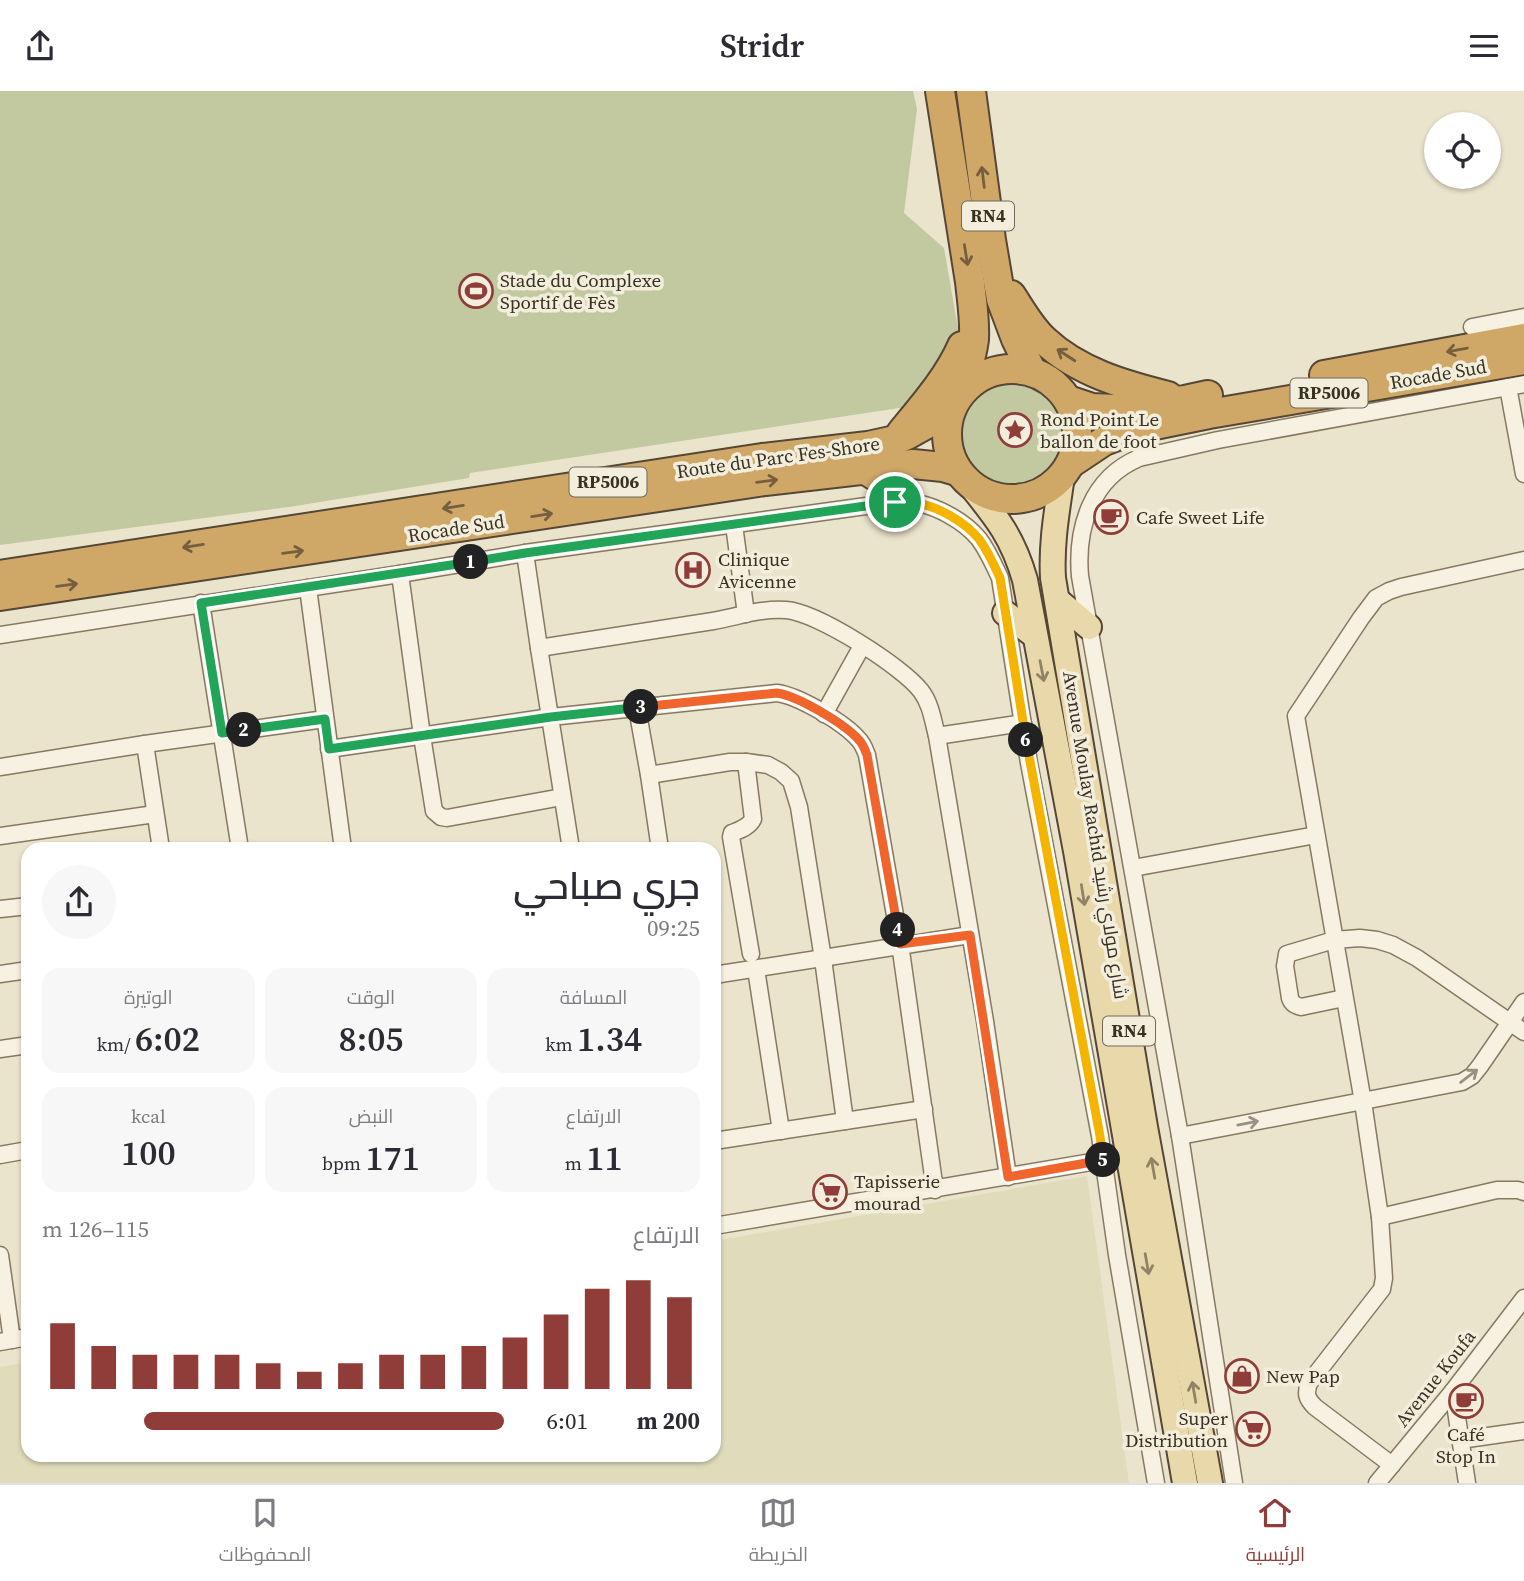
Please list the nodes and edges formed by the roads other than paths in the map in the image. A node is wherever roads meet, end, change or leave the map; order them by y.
1 (940, 91) edge
2 (971, 91) edge
3 (996, 275) junction
4 (973, 314) junction
5 (1524, 317) edge
6 (1472, 327) dead end
7 (1524, 338) edge
8 (1524, 360) edge
9 (1032, 372) junction
10 (1516, 386) edge
11 (1068, 400) junction
12 (1185, 400) junction
13 (955, 403) junction
14 (1164, 423) junction
15 (1239, 423) junction
16 (895, 440) junction
17 (1175, 450) junction
18 (864, 469) junction
19 (1067, 470) junction
20 (1524, 474) edge
21 (964, 478) junction
22 (907, 503) junction
23 (734, 524) junction
24 (525, 553) junction
25 (1524, 560) edge
26 (400, 574) junction
27 (0, 575) edge
28 (308, 587) junction
29 (0, 596) edge
30 (1057, 600) junction
31 (201, 603) junction
32 (1006, 613) junction
33 (746, 614) junction
34 (1089, 627) junction
35 (0, 635) edge
36 (1035, 636) junction
37 (862, 646) junction
38 (538, 648) junction
39 (637, 708) junction
40 (824, 714) junction
41 (551, 717) junction
42 (325, 719) junction
43 (1023, 723) junction
44 (222, 733) junction
45 (422, 736) junction
46 (937, 736) junction
47 (145, 744) junction
48 (329, 749) junction
49 (746, 762) junction
50 (0, 767) edge
51 (649, 775) junction
52 (562, 797) junction
53 (156, 814) junction
54 (1316, 835) junction
55 (0, 836) edge
56 (160, 842) edge
57 (239, 842) edge
58 (342, 842) edge
59 (570, 842) edge
60 (659, 842) edge
61 (1133, 868) junction
62 (21, 906) edge
63 (0, 909) edge
64 (970, 935) junction
65 (1334, 940) junction
66 (900, 944) junction
67 (823, 959) junction
68 (753, 961) junction
69 (21, 971) edge
70 (721, 972) edge
71 (0, 974) edge
72 (1344, 998) junction
73 (1524, 1002) edge
74 (1510, 1021) junction
75 (1524, 1032) edge
76 (21, 1046) edge
77 (0, 1049) edge
78 (1363, 1102) junction
79 (924, 1109) junction
80 (845, 1121) junction
81 (781, 1131) junction
82 (1180, 1136) junction
83 (721, 1140) edge
84 (21, 1151) edge
85 (0, 1155) edge
86 (1103, 1160) junction
87 (1008, 1177) junction
88 (935, 1190) junction
89 (1524, 1192) edge
90 (1380, 1217) junction
91 (721, 1225) edge
92 (1, 1265) edge
93 (1524, 1298) edge
94 (13, 1340) edge
95 (1453, 1391) junction
96 (1524, 1431) edge
97 (1460, 1440) junction
98 (1392, 1465) junction
99 (1156, 1483) edge
100 (1185, 1483) edge
101 (1210, 1483) edge
102 (1234, 1483) edge
103 (1377, 1483) edge
104 (1467, 1483) edge

1 -> 4 highway, RN4
3 -> 2 highway, RN4
3 - 9 highway, RN4
12 -> 3 highway
4 - 13 highway, RN4
4 - 16 highway
5 - 6 street
7 -> 12 highway, Rocade Sud / RP5006
8 - 15 highway, Rocade Sud / RP5006
9 - 11 highway, RN4
9 - 13 highway
10 - 15 street
10 - 20 street
11 - 12 highway, Rocade Sud / RP5006
11 - 19 highway, RN4
13 - 16 highway, Route du Parc Fes-Shore / RP5006
13 - 21 highway, RN4
14 - 15 highway, Rocade Sud / RP5006
14 - 17 street
14 - 19 highway, Rocade Sud / RP5006
15 - 17 street
16 -> 27 highway, Route du Parc Fes-Shore / RP5006
17 - 34 street
18 - 21 highway, Rocade Sud / RP5006
18 - 22 highway
29 -> 18 highway, Rocade Sud / RP5006
19 - 21 highway
19 - 30 main road, Avenue Moulay Rachid شارع مولاي رشيد / RN4
21 - 36 main road, Avenue Moulay Rachid شارع مولاي رشيد / RN4
22 - 23 street
22 - 32 street
23 - 24 street
23 - 33 street
24 - 26 street
24 - 38 street
25 - 54 street
26 - 28 street
26 - 45 street
28 - 31 street
28 - 42 street
30 - 34 main road
101 -> 30 main road, Avenue Moulay Rachid شارع مولاي رشيد / RN4
31 - 35 street
31 - 44 street
32 - 36 main road
32 - 43 street
33 - 37 street
33 - 38 street
34 - 61 street
36 -> 100 main road, Avenue Moulay Rachid شارع مولاي رشيد / RN4
37 - 40 street
37 - 46 street
38 - 41 street
39 - 40 street
39 - 41 street
39 - 51 street
40 - 66 street
41 - 45 street
41 - 52 street
42 - 44 street
42 - 48 street
43 - 46 street
43 - 86 street
44 - 47 street
44 - 57 street
45 - 48 street
45 - 52 street
46 - 64 street
47 - 50 street
47 - 53 street
48 - 58 street
49 - 51 street
49 - 67 street
49 - 68 street
51 - 60 street
52 - 59 street
53 - 55 street
53 - 56 street
54 - 61 street
54 - 65 street
61 - 82 street
62 - 63 street
64 - 66 street
64 - 87 street
65 - 72 street
65 - 72 street
65 - 74 street
66 - 67 street
66 - 79 street
67 - 68 street
67 - 80 street
68 - 70 street
68 - 81 street
69 - 71 street
72 - 78 street
73 - 74 street
74 - 75 street
78 -> 74 street
76 - 77 street
82 -> 78 street
78 - 90 street
79 - 80 street
79 - 88 street
80 - 81 street
81 - 83 street
82 - 102 street
84 - 85 street
86 - 87 street
86 - 99 street
87 - 88 street
88 - 91 street
89 - 90 street
90 - 98 street
92 - 94 street
93 - 95 street, Avenue Koufa
95 - 97 street
95 - 98 street, Avenue Koufa
96 - 97 street
97 - 104 street
98 - 103 street, Avenue Koufa

